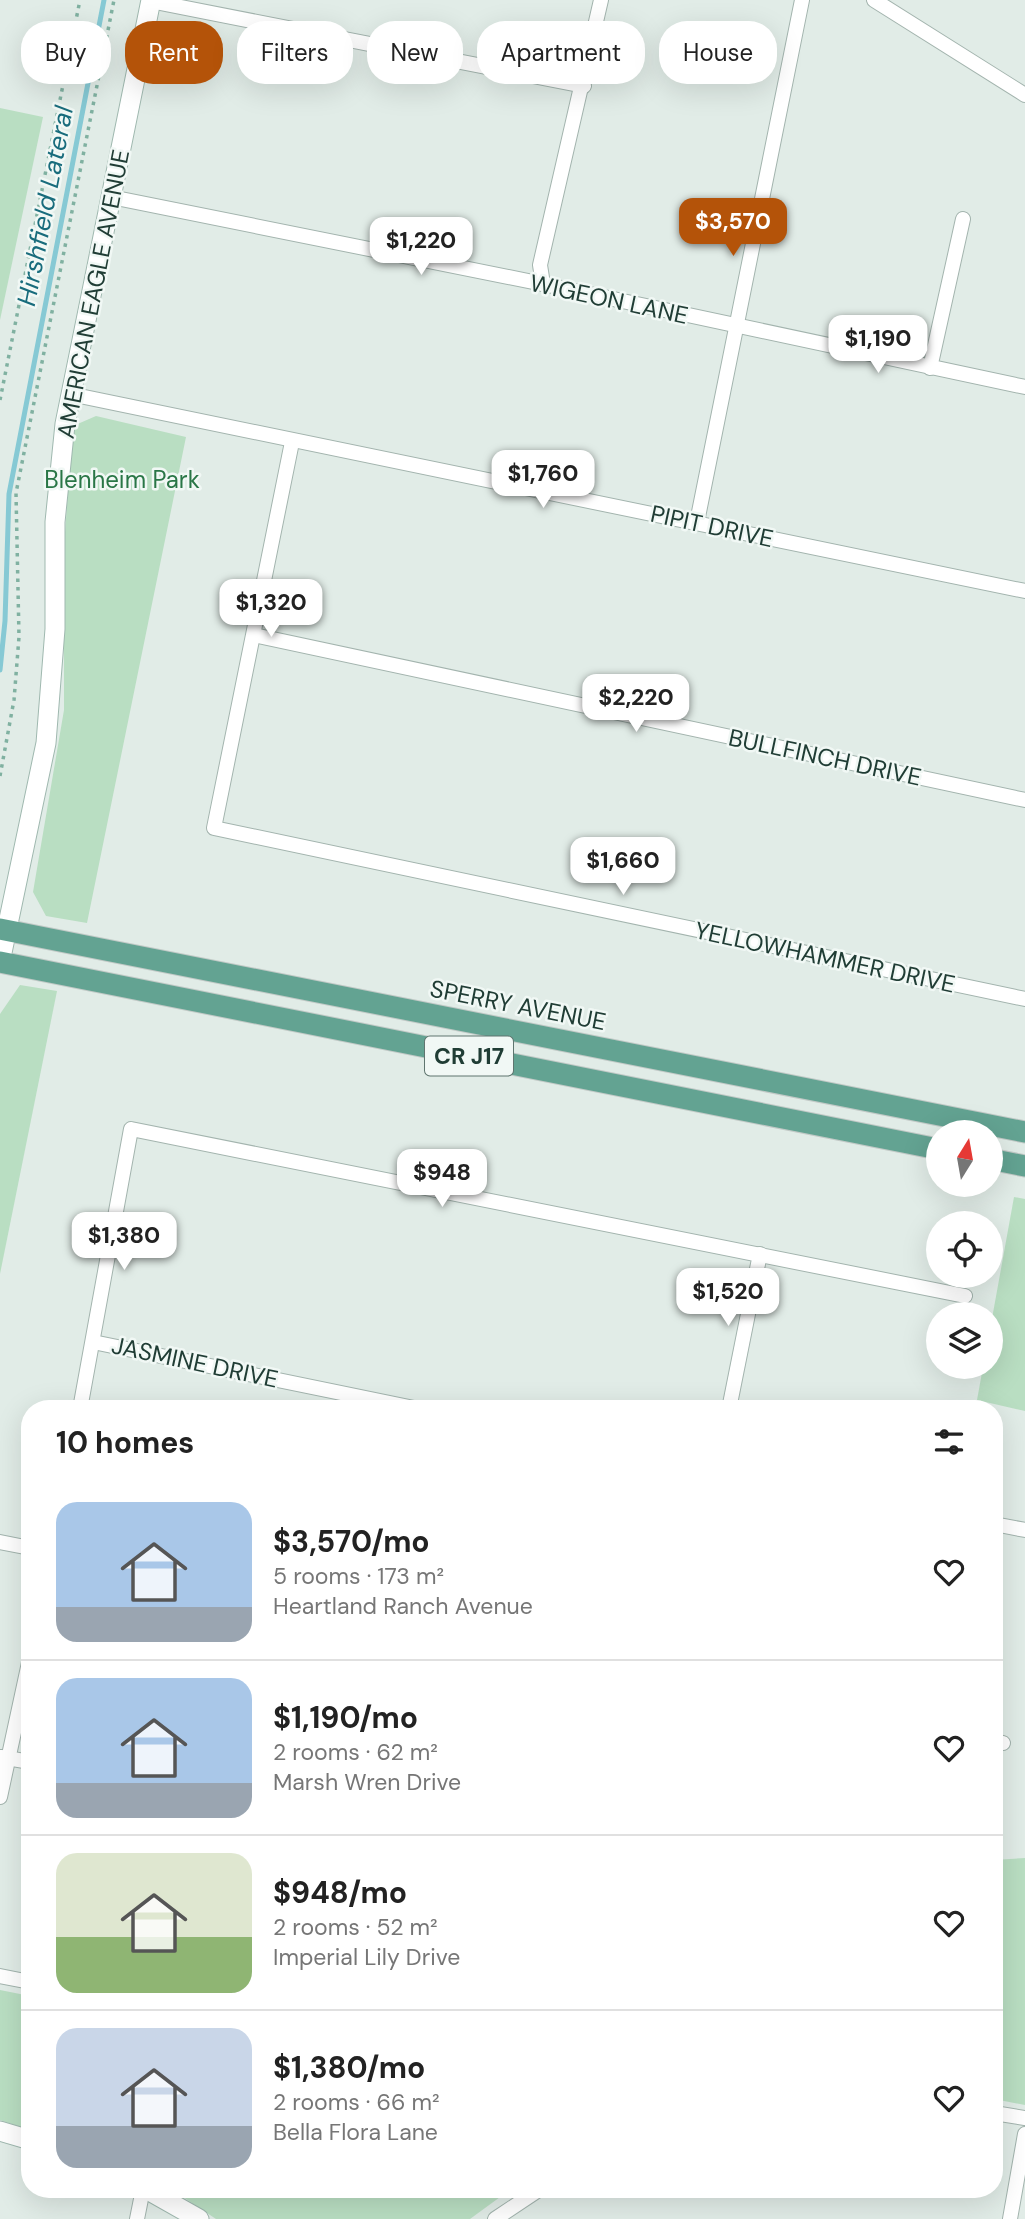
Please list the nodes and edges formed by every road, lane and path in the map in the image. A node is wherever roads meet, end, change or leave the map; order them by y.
1 (80, 0) edge
2 (114, 0) edge
3 (601, 0) edge
4 (802, 0) edge
5 (874, 0) edge
6 (150, 1) edge
7 (584, 86) junction
8 (1025, 95) edge
9 (111, 197) junction
10 (963, 219) dead end
11 (543, 284) junction
12 (737, 328) junction
13 (930, 368) junction
14 (1025, 387) edge
15 (70, 394) junction
16 (0, 400) edge
17 (292, 442) junction
18 (697, 522) junction
19 (1025, 591) edge
20 (254, 635) junction
21 (0, 776) edge
22 (1025, 800) edge
23 (4, 930) edge
24 (0, 962) edge
25 (1025, 999) edge
26 (1025, 1132) edge
27 (926, 1147) edge
28 (1003, 1162) edge
29 (1025, 1166) edge
30 (760, 1254) junction
31 (965, 1296) dead end
32 (93, 1342) junction
33 (82, 1400) edge
34 (375, 1400) edge
35 (731, 1400) edge
36 (1003, 1526) edge
37 (1025, 1530) edge
38 (0, 1542) edge
39 (21, 1546) edge
40 (21, 1692) edge
41 (4, 1757) edge
42 (0, 1797) edge
43 (0, 1976) edge
44 (21, 1980) edge
45 (1003, 2114) edge
46 (1025, 2118) edge
47 (0, 2131) edge
48 (1025, 2134) edge
49 (21, 2137) edge
50 (142, 2198) edge
51 (160, 2198) edge
52 (526, 2198) edge
53 (137, 2219) edge
54 (199, 2219) edge
55 (495, 2219) edge
56 (1010, 2219) edge

1 - 16 path
2 - 21 path
3 - 7 street
4 - 12 street
5 - 8 street
6 - 7 street
6 - 9 street, AMERICAN EAGLE AVENUE
7 - 11 street
9 - 11 street, WIGEON LANE
9 - 15 street, AMERICAN EAGLE AVENUE
10 - 13 street
11 - 12 street, WIGEON LANE
12 - 13 street, WIGEON LANE
12 - 18 street
13 - 14 street, WIGEON LANE
15 - 17 street, PIPIT DRIVE
15 - 23 street, AMERICAN EAGLE AVENUE
17 - 18 street, PIPIT DRIVE
17 - 20 street
18 - 19 street, PIPIT DRIVE
20 - 22 street, BULLFINCH DRIVE
20 - 25 street, YELLOWHAMMER DRIVE
23 - 24 street, AMERICAN EAGLE AVENUE
23 - 26 main road, SPERRY AVENUE / CR J17
24 - 27 main road, CR J17
28 - 29 main road
30 - 31 street
30 - 32 street
30 - 35 street
32 - 33 street
32 - 34 street, JASMINE DRIVE
36 - 37 street
38 - 39 street
40 - 41 street
41 - 42 street
43 - 44 street
45 - 46 street
47 - 49 street
48 - 56 street
50 - 53 street
51 - 54 street
52 - 55 street

